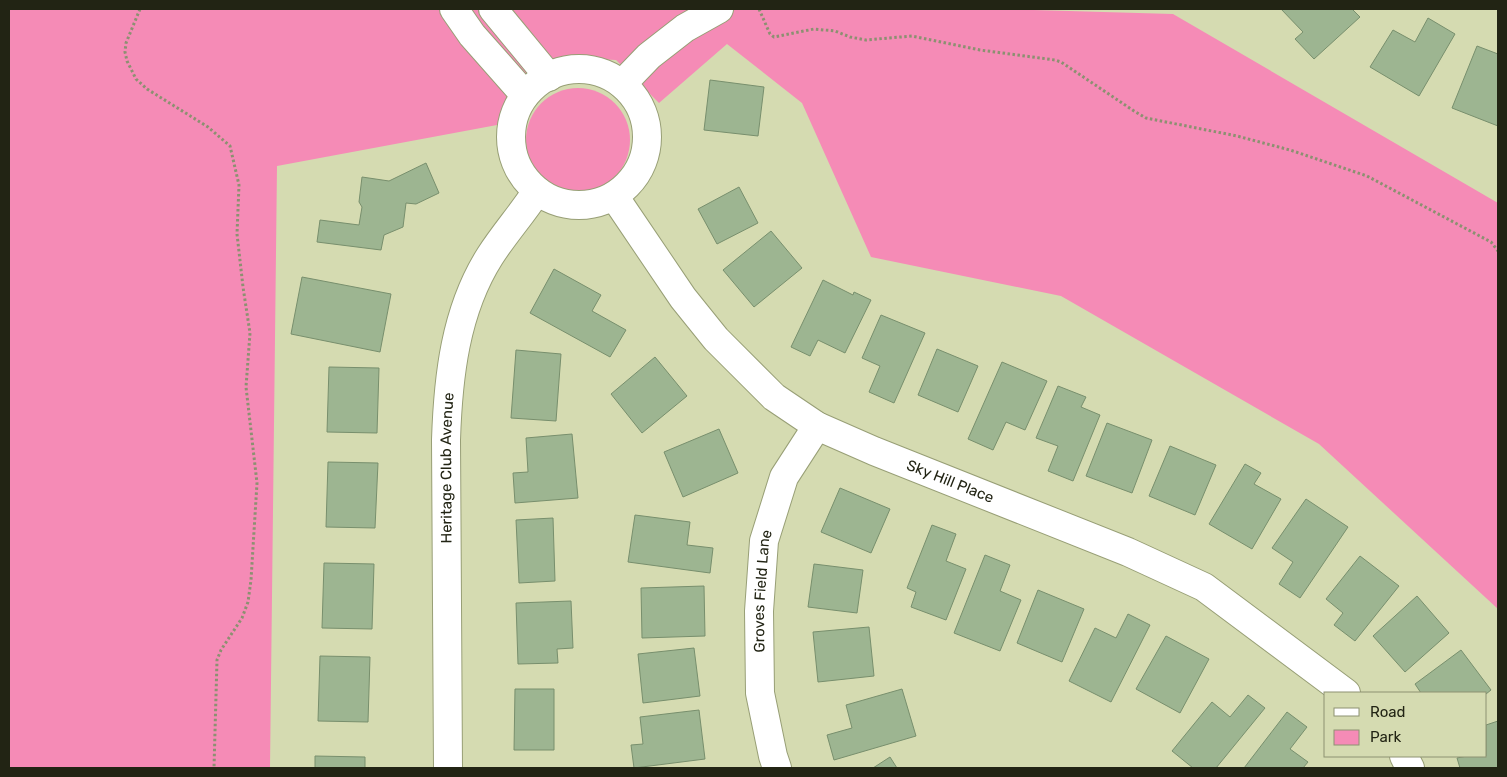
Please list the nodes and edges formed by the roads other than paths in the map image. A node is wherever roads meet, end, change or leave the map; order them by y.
1 (493, 9) edge
2 (718, 9) edge
3 (463, 12) edge
4 (549, 77) junction
5 (622, 84) junction
6 (525, 95) junction
7 (536, 191) junction
8 (614, 196) junction
9 (817, 426) junction
10 (1345, 692) edge
11 (448, 768) edge
12 (777, 768) edge

1 - 4 street
2 - 5 street
3 - 6 street
4 - 5 street
4 - 6 street
5 - 8 street
6 - 7 street
7 - 8 street
7 - 11 street, Heritage Club Avenue
8 - 9 street, Sky Hill Place
9 - 10 street, Sky Hill Place
9 - 12 street, Groves Field Lane

